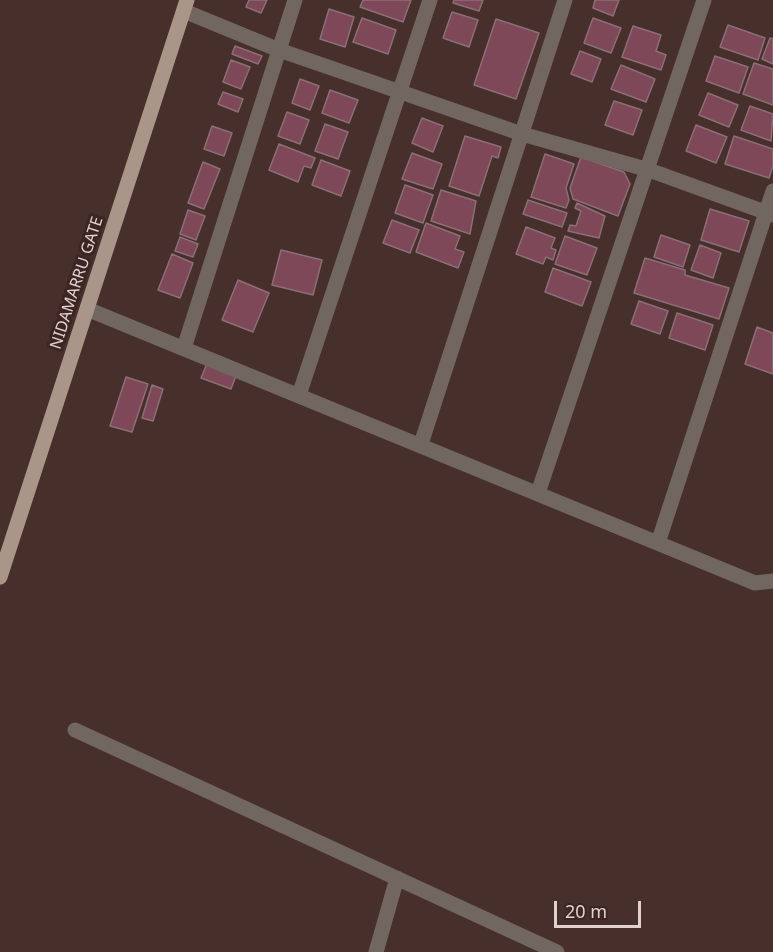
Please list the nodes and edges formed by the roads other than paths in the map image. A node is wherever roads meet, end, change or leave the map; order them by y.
1 (295, 0) edge
2 (429, 0) edge
3 (565, 0) edge
4 (705, 0) edge
5 (185, 6) edge
6 (279, 50) junction
7 (399, 90) junction
8 (522, 134) junction
9 (649, 170) junction
10 (773, 191) edge
11 (770, 214) edge
12 (87, 309) junction
13 (184, 348) junction
14 (299, 395) junction
15 (421, 444) junction
16 (538, 493) junction
17 (658, 543) junction
18 (0, 577) edge
19 (773, 581) edge
20 (75, 730) dead end
21 (397, 878) junction
22 (376, 952) edge
23 (557, 952) edge

1 - 6 street
2 - 7 street
3 - 8 street
4 - 9 street
5 - 6 street
5 - 12 main road, NIDAMARRU GATE
6 - 7 street
6 - 13 street
7 - 8 street
7 - 14 street
8 - 9 street
8 - 15 street
9 - 11 street
9 - 16 street
10 - 11 street
11 - 17 street
12 - 13 street
12 - 18 main road, NIDAMARRU GATE
13 - 14 street
14 - 15 street
15 - 16 street
16 - 17 street
17 - 19 street
20 - 21 street
21 - 22 street
21 - 23 street

